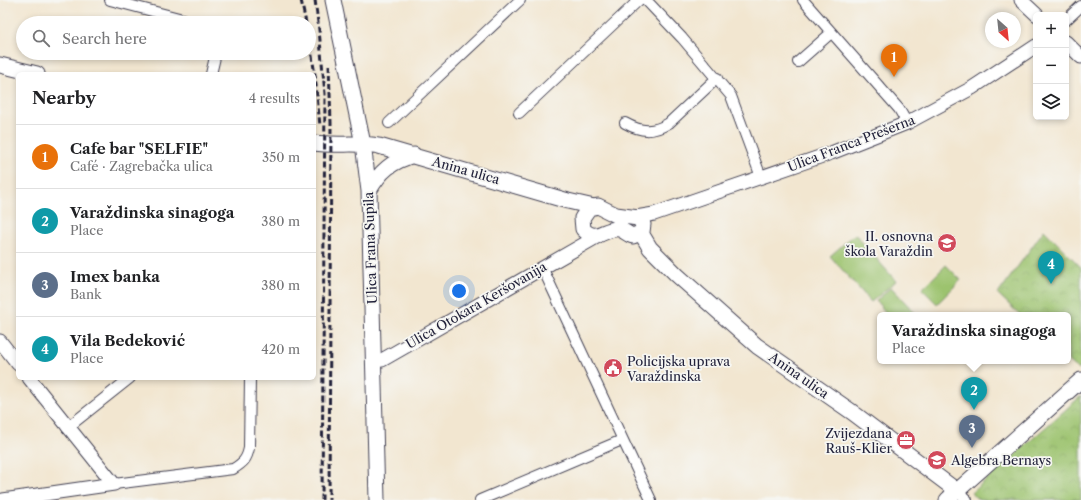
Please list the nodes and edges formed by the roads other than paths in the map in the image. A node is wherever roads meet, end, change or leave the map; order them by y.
1 (110, 0) edge
2 (333, 0) edge
3 (520, 0) edge
4 (638, 0) edge
5 (646, 0) edge
6 (803, 0) edge
7 (1021, 0) edge
8 (1081, 6) edge
9 (1034, 12) edge
10 (171, 16) edge
11 (1069, 17) edge
12 (831, 33) junction
13 (1069, 45) edge
14 (1033, 48) edge
15 (1081, 57) edge
16 (214, 60) edge
17 (798, 62) dead end
18 (0, 66) edge
19 (28, 72) edge
20 (211, 72) edge
21 (717, 78) junction
22 (519, 113) dead end
23 (389, 123) dead end
24 (625, 123) dead end
25 (907, 123) junction
26 (316, 143) edge
27 (363, 144) junction
28 (414, 155) junction
29 (761, 177) junction
30 (369, 191) junction
31 (568, 202) junction
32 (594, 207) junction
33 (583, 223) junction
34 (638, 228) junction
35 (600, 235) junction
36 (578, 247) junction
37 (542, 267) junction
38 (0, 341) edge
39 (16, 361) edge
40 (374, 361) junction
41 (31, 380) edge
42 (127, 380) edge
43 (250, 380) edge
44 (1081, 380) edge
45 (67, 428) junction
46 (622, 440) junction
47 (114, 484) junction
48 (957, 497) edge
49 (3, 500) edge
50 (377, 500) edge
51 (480, 500) edge
52 (651, 500) edge

1 - 10 street
2 - 27 main road, Ulica Frana Supila
3 - 23 street
4 - 22 street
5 - 21 street
6 - 12 street
7 - 9 street
8 - 11 street
12 - 17 street
12 - 25 street
13 - 15 street
14 - 25 street, Ulica Franca Prešerna
16 - 20 street
18 - 19 main road
21 - 24 street
21 - 29 street
25 - 29 street, Ulica Franca Prešerna
26 - 27 main road, Anina ulica
27 - 28 main road, Anina ulica
27 - 30 main road, Ulica Frana Supila
28 - 30 main road
28 - 31 main road, Anina ulica
29 - 34 street, Ulica Franca Prešerna
30 - 40 main road, Ulica Frana Supila
31 - 32 main road, Anina ulica
31 - 33 main road
32 - 33 main road
32 - 34 main road, Anina ulica
33 - 35 main road
33 - 36 street
34 - 35 main road
34 - 48 main road, Anina ulica
35 - 36 street, Ulica Otokara Keršovanija
36 - 37 street, Ulica Otokara Keršovanija
37 - 40 street, Ulica Otokara Keršovanija
37 - 46 street
38 - 39 street
40 - 50 main road, Ulica Frana Supila
41 - 45 street
42 - 45 street
43 - 47 street
44 - 48 main road
45 - 47 street
46 - 51 street
46 - 52 street
47 - 49 street

